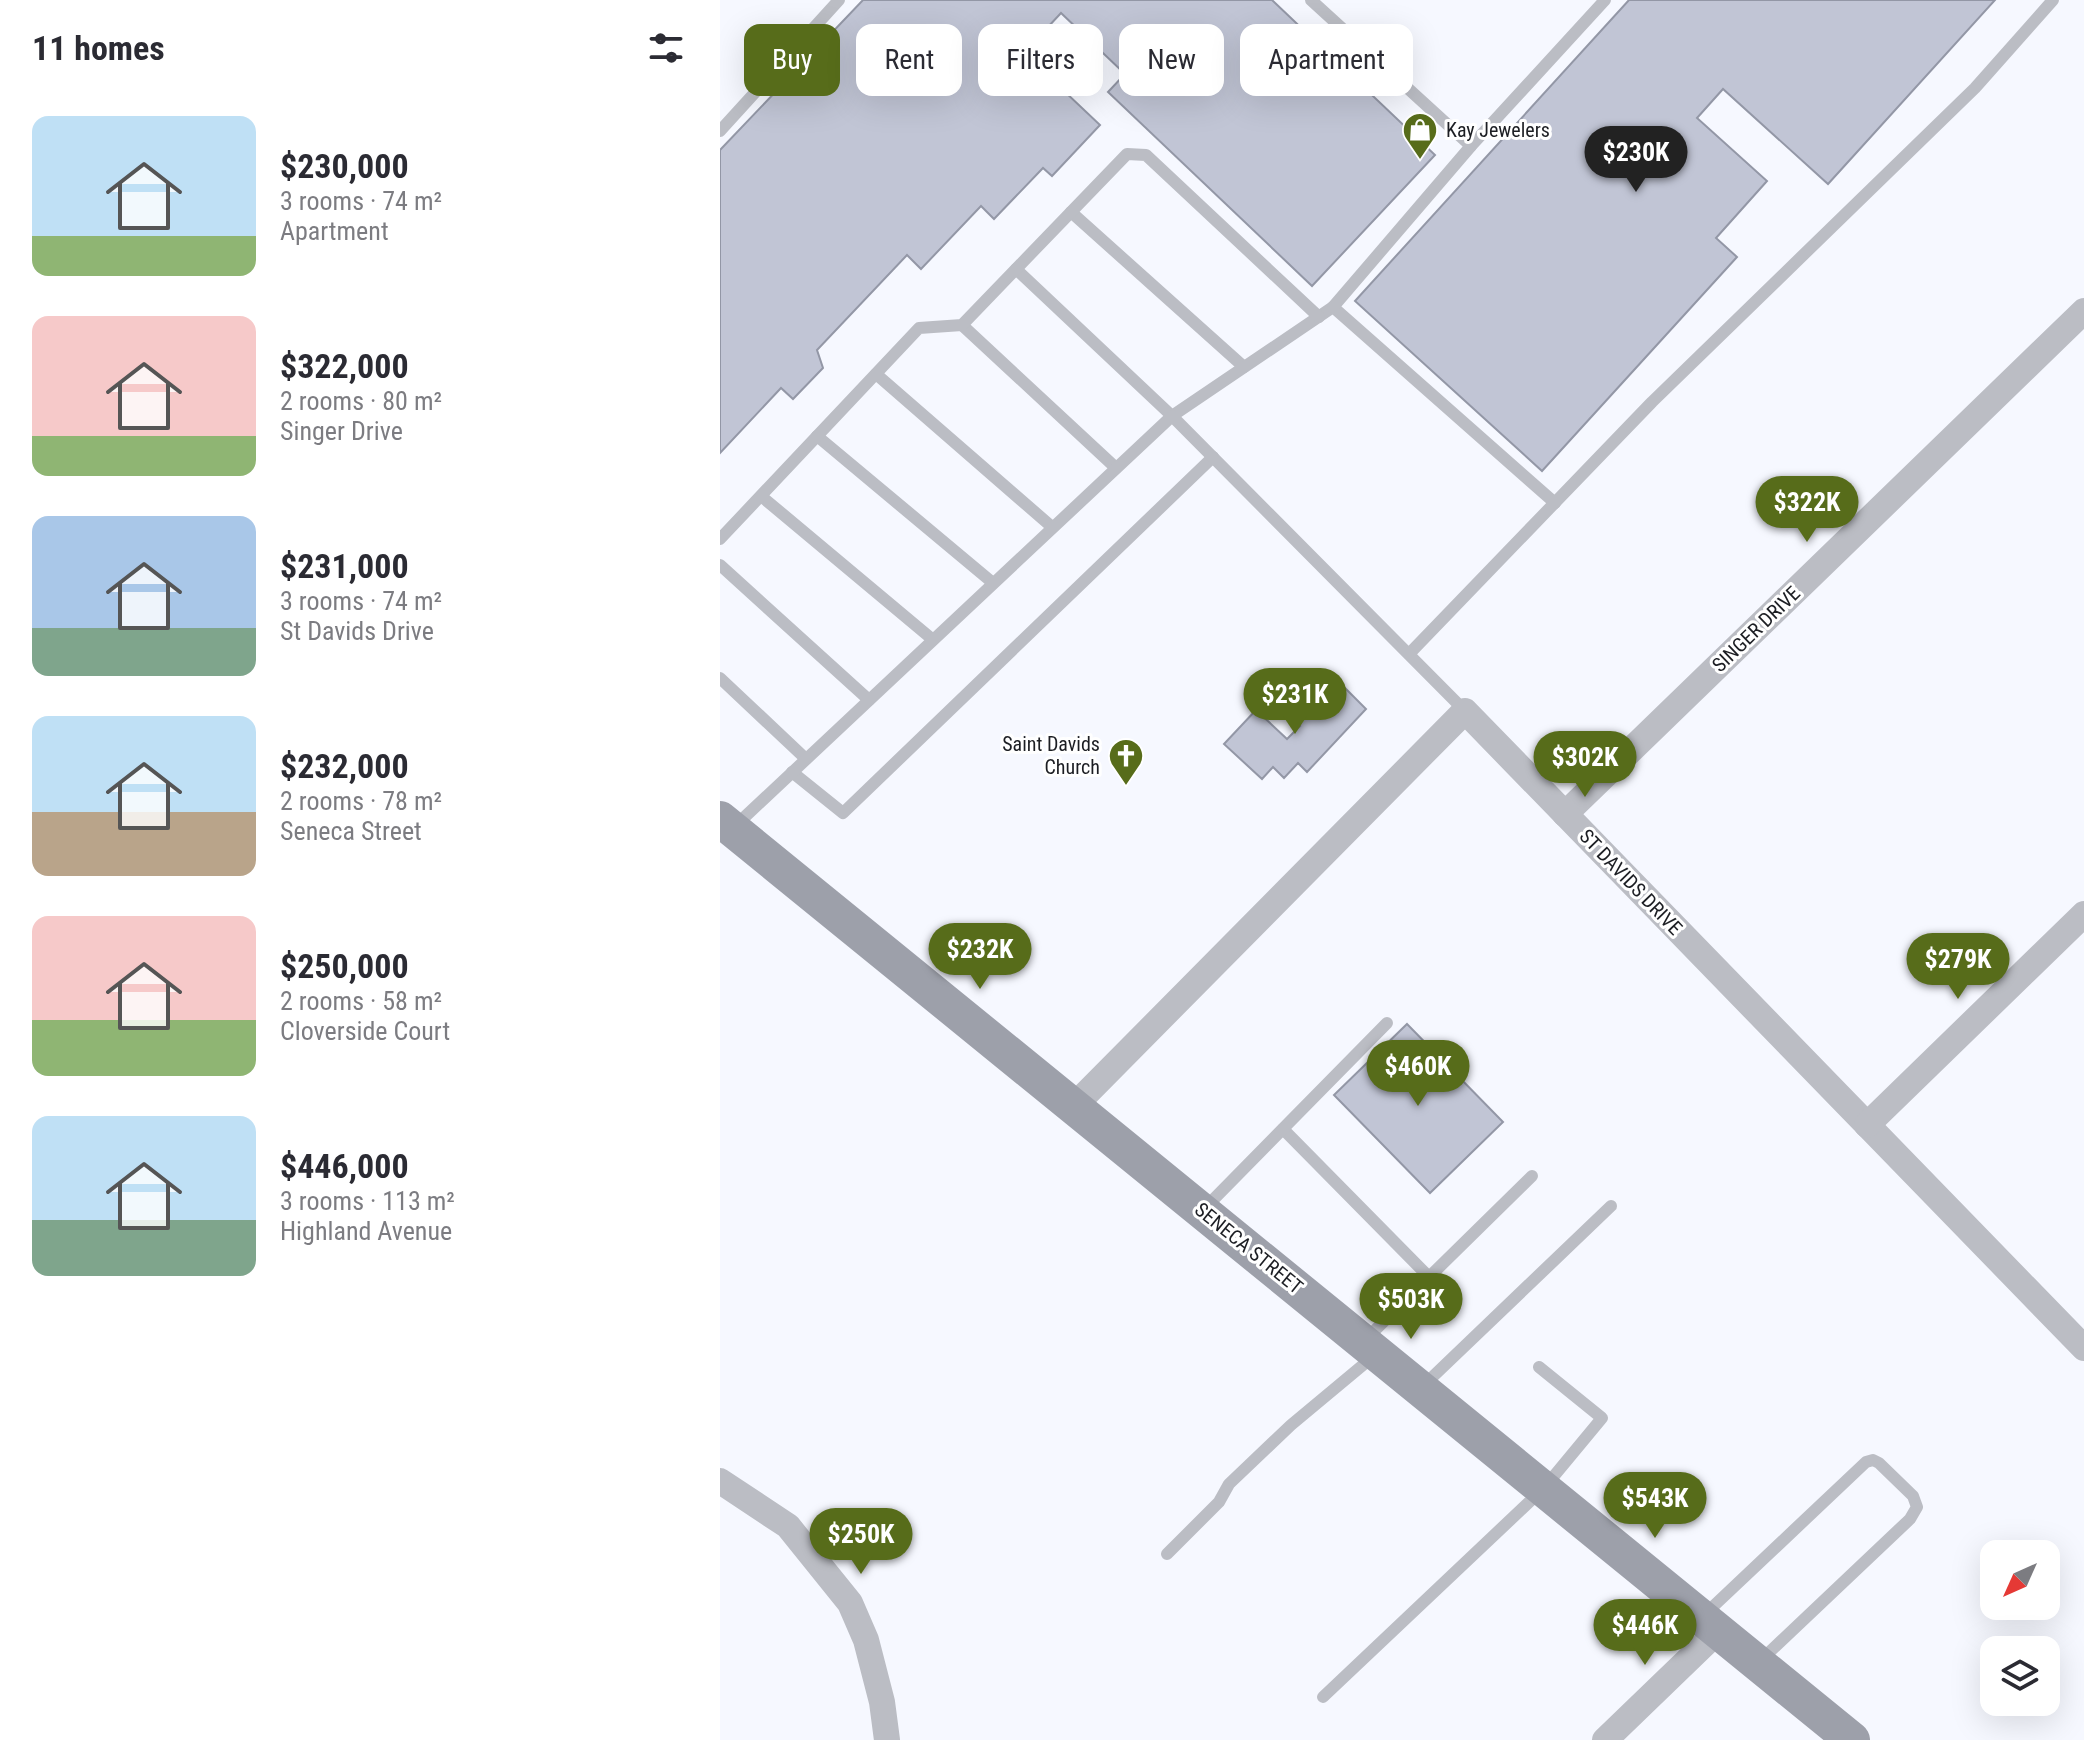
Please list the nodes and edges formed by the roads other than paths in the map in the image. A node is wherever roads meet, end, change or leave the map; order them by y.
1 (839, 0) edge
2 (1311, 0) edge
3 (1605, 0) edge
4 (2053, 0) edge
5 (720, 131) edge
6 (1471, 146) junction
7 (1071, 212) junction
8 (1016, 269) junction
9 (1333, 307) junction
10 (2084, 311) edge
11 (1319, 317) junction
12 (962, 325) junction
13 (1244, 367) junction
14 (876, 374) junction
15 (1172, 416) junction
16 (817, 436) junction
17 (1213, 457) junction
18 (1116, 468) junction
19 (761, 496) junction
20 (1555, 503) junction
21 (1052, 527) junction
22 (720, 539) edge
23 (720, 565) edge
24 (993, 583) junction
25 (932, 639) junction
26 (1409, 654) junction
27 (720, 678) edge
28 (869, 700) junction
29 (1465, 711) junction
30 (806, 759) junction
31 (792, 772) junction
32 (1565, 814) junction
33 (726, 824) edge
34 (2084, 914) edge
35 (1387, 1023) dead end
36 (1075, 1105) junction
37 (1867, 1125) junction
38 (1283, 1129) junction
39 (1532, 1176) dead end
40 (1611, 1206) dead end
41 (1203, 1210) junction
42 (1429, 1277) junction
43 (1371, 1347) junction
44 (2084, 1348) edge
45 (1539, 1367) dead end
46 (1421, 1388) junction
47 (720, 1481) edge
48 (1544, 1488) junction
49 (1167, 1554) dead end
50 (1710, 1624) junction
51 (1758, 1664) junction
52 (1323, 1697) dead end
53 (887, 1740) edge
54 (1605, 1740) edge
55 (1852, 1740) edge

1 - 5 lane
2 - 6 lane
3 - 6 lane
4 - 20 lane
6 - 9 lane
7 - 8 lane
7 - 11 lane
7 - 13 lane
8 - 12 lane
8 - 15 lane
9 - 11 lane
9 - 20 lane
10 - 32 street, SINGER DRIVE
11 - 13 lane
12 - 14 lane
12 - 18 lane
13 - 15 lane
14 - 16 lane
14 - 21 lane
15 - 17 lane
15 - 18 lane
16 - 19 lane
16 - 24 lane
17 - 26 lane
17 - 31 lane
18 - 21 lane
19 - 22 lane
19 - 25 lane
20 - 26 lane
21 - 24 lane
23 - 28 lane
24 - 25 lane
25 - 28 lane
26 - 29 lane
27 - 30 lane
28 - 30 lane
29 - 32 street, ST DAVIDS DRIVE
29 - 36 street
30 - 31 lane
31 - 33 lane
32 - 37 street, ST DAVIDS DRIVE
33 - 36 street, SENECA STREET
34 - 37 street
35 - 38 lane
36 - 41 street, SENECA STREET
37 - 44 street, ST DAVIDS DRIVE
38 - 41 lane
38 - 42 lane
39 - 42 lane
40 - 46 lane
41 - 43 street, SENECA STREET
42 - 43 lane
43 - 46 street, SENECA STREET
43 - 49 lane
45 - 48 lane
46 - 48 street, SENECA STREET
47 - 53 street
48 - 50 street, SENECA STREET
48 - 52 lane
50 - 51 street, SENECA STREET
50 - 51 lane
50 - 54 street
51 - 55 street, SENECA STREET

